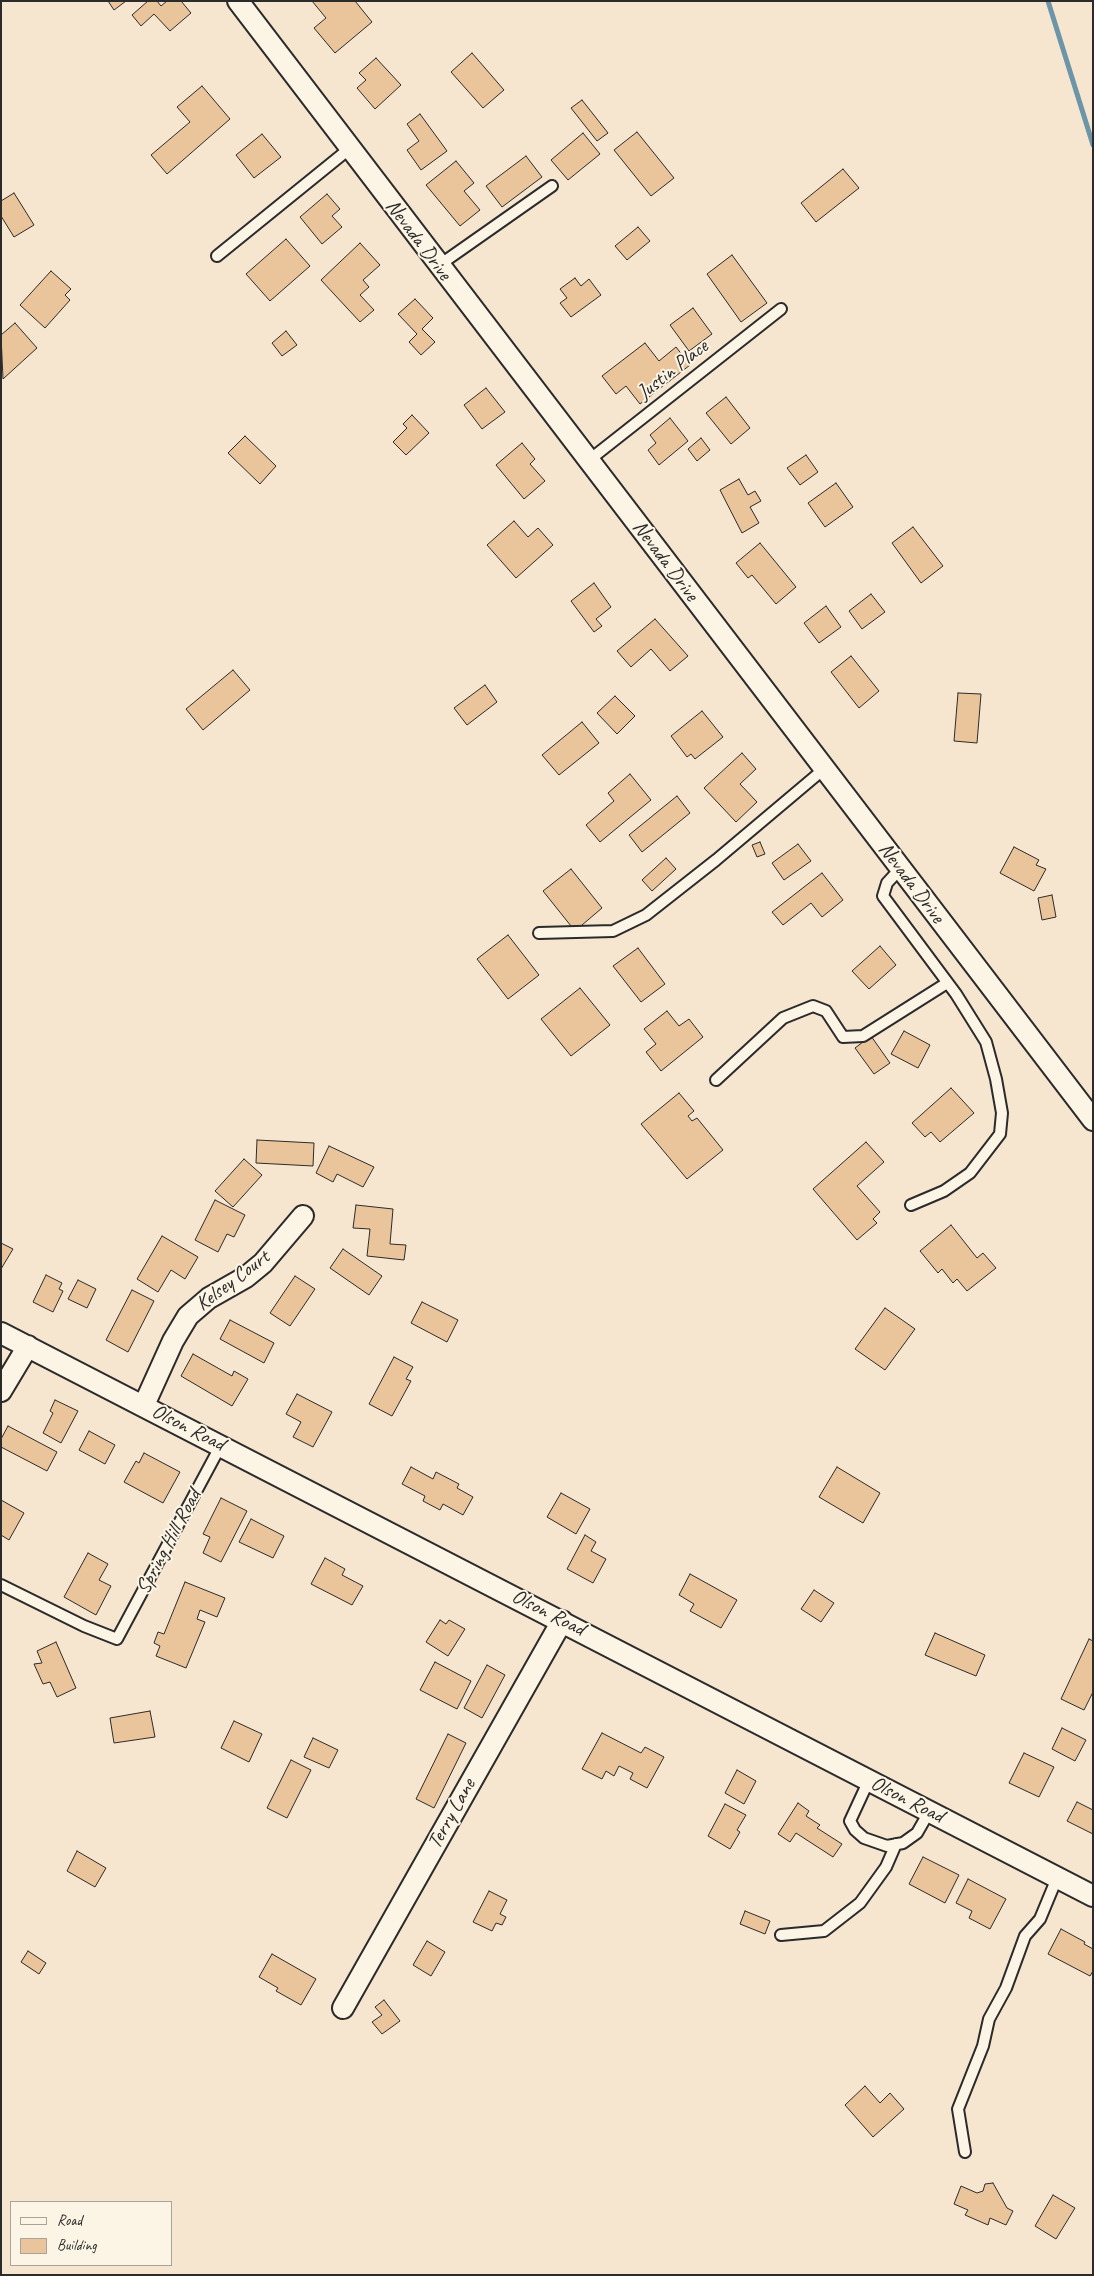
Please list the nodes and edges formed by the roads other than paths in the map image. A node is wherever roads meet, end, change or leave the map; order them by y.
1 (238, 1) edge
2 (349, 149) junction
3 (552, 186) dead end
4 (217, 256) dead end
5 (438, 266) junction
6 (781, 309) dead end
7 (588, 461) junction
8 (824, 769) junction
9 (900, 869) junction
10 (539, 932) dead end
11 (947, 983) junction
12 (716, 1080) dead end
13 (1093, 1120) edge
14 (910, 1205) dead end
15 (303, 1216) dead end
16 (1, 1333) edge
17 (28, 1346) junction
18 (1, 1391) edge
19 (144, 1406) junction
20 (221, 1445) junction
21 (1, 1585) edge
22 (562, 1621) junction
23 (869, 1780) junction
24 (929, 1812) junction
25 (896, 1844) junction
26 (1057, 1878) junction
27 (1093, 1896) edge
28 (781, 1935) dead end
29 (343, 2008) dead end
30 (965, 2152) dead end

1 - 2 street, Nevada Drive
2 - 4 lane
2 - 5 street, Nevada Drive
3 - 5 lane
5 - 7 street, Nevada Drive
6 - 7 lane, Justin Place
7 - 8 street, Nevada Drive
8 - 9 street, Nevada Drive
8 - 10 lane
9 - 11 lane
9 - 13 street, Nevada Drive
11 - 12 lane
11 - 14 lane
15 - 19 street, Kelsey Court
16 - 17 street, Olson Road
17 - 18 street
17 - 19 street, Olson Road
19 - 20 street, Olson Road
20 - 21 lane, Spring Hill Road
20 - 22 street, Olson Road
22 - 23 street, Olson Road
22 - 29 street, Terry Lane
23 - 24 street, Olson Road
23 - 25 lane
24 - 25 lane
24 - 26 street, Olson Road
25 - 28 lane
26 - 27 street, Olson Road
26 - 30 lane

